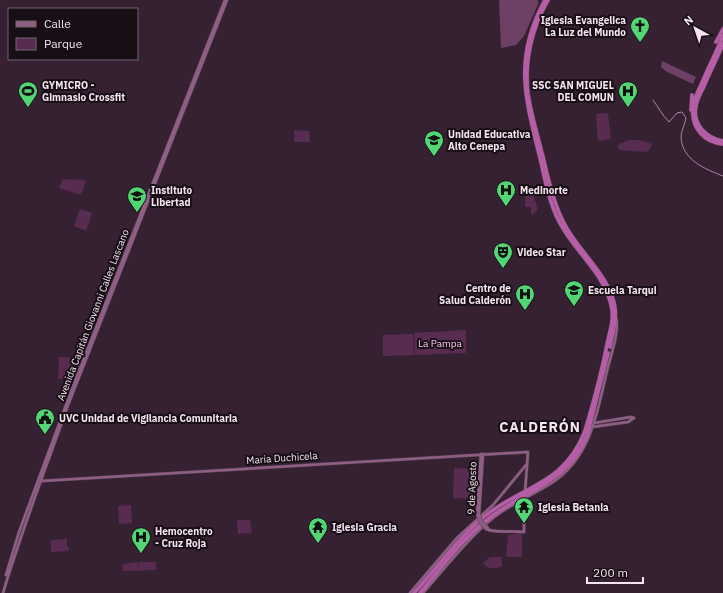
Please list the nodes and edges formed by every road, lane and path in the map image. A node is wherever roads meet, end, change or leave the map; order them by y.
1 (226, 0) edge
2 (545, 0) edge
3 (548, 0) edge
4 (723, 29) edge
5 (723, 36) edge
6 (716, 42) dead end
7 (723, 44) edge
8 (692, 95) dead end
9 (693, 113) junction
10 (723, 141) edge
11 (723, 144) edge
12 (616, 315) junction
13 (594, 423) junction
14 (592, 427) junction
15 (482, 454) junction
16 (526, 465) junction
17 (40, 481) junction
18 (525, 492) junction
19 (527, 498) junction
20 (520, 502) junction
21 (524, 505) junction
22 (524, 527) junction
23 (487, 528) junction
24 (437, 564) junction
25 (437, 574) junction
26 (2, 593) edge
27 (410, 593) edge
28 (414, 593) edge
29 (420, 593) edge
30 (423, 593) edge

1 - 17 main road, Avenida Capitán Giovanni Calles Lascano
1 - 17 main road, Avenida Capitán Giovanni Calles Lascano
2 - 18 highway
3 - 12 highway
4 - 6 highway
5 - 9 highway
7 - 10 highway
8 - 9 highway
9 - 11 highway
12 - 13 main road
12 - 25 highway
13 - 14 main road
13 - 14 main road
14 - 19 main road
15 - 16 main road, Maria Duchicela
15 - 17 main road, Maria Duchicela
15 - 23 main road, 9 de Agosto, bridge
16 - 18 main road
16 - 24 main road
17 - 26 main road, Avenida Capitán Giovanni Calles Lascano
18 - 24 highway
19 - 20 main road
19 - 21 main road
20 - 21 main road
20 - 25 main road
21 - 22 main road
22 - 23 main road
22 - 23 main road
24 - 27 main road
24 - 28 highway
25 - 29 highway
25 - 30 main road

